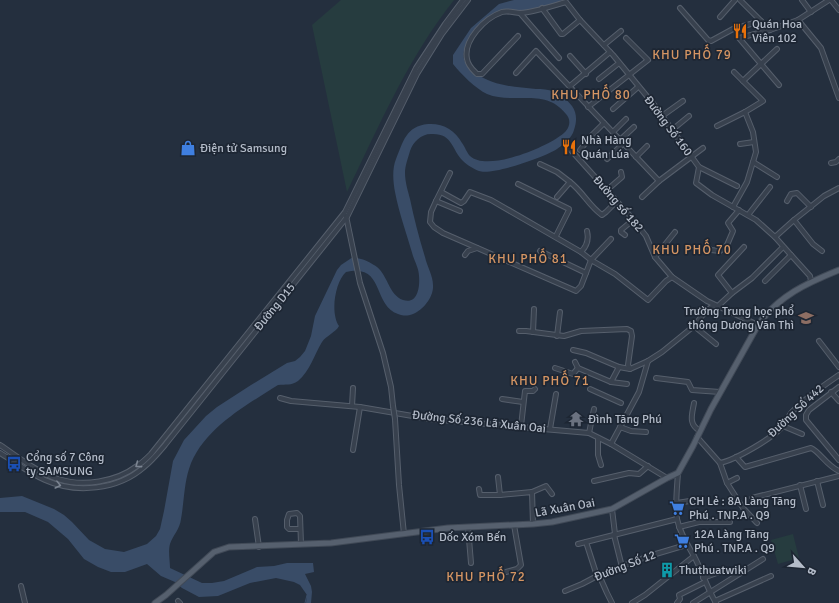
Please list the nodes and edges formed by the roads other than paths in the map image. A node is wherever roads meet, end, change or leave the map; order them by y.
1 (464, 0) edge
2 (468, 0) edge
3 (735, 0) edge
4 (740, 0) edge
5 (802, 0) edge
6 (830, 0) edge
7 (567, 1) edge
8 (542, 8) junction
9 (680, 8) dead end
10 (839, 10) edge
11 (811, 12) junction
12 (520, 13) junction
13 (720, 16) dead end
14 (580, 20) junction
15 (798, 20) junction
16 (761, 21) junction
17 (770, 30) junction
18 (621, 31) dead end
19 (518, 36) dead end
20 (626, 38) dead end
21 (604, 45) junction
22 (777, 49) dead end
23 (610, 52) junction
24 (570, 56) dead end
25 (559, 58) dead end
26 (619, 63) junction
27 (761, 64) junction
28 (734, 72) dead end
29 (516, 73) dead end
30 (586, 74) junction
31 (628, 75) junction
32 (600, 79) dead end
33 (743, 81) junction
34 (779, 85) dead end
35 (570, 86) junction
36 (638, 87) junction
37 (839, 98) edge
38 (682, 101) dead end
39 (588, 107) junction
40 (613, 109) dead end
41 (745, 112) junction
42 (662, 116) junction
43 (689, 116) dead end
44 (626, 119) dead end
45 (604, 123) junction
46 (718, 126) dead end
47 (634, 127) dead end
48 (672, 130) junction
49 (613, 132) junction
50 (622, 142) junction
51 (754, 142) junction
52 (740, 144) dead end
53 (647, 146) dead end
54 (569, 148) dead end
55 (703, 148) dead end
56 (580, 150) dead end
57 (636, 157) junction
58 (691, 157) junction
59 (607, 159) dead end
60 (839, 159) edge
61 (753, 162) junction
62 (831, 163) dead end
63 (540, 164) dead end
64 (699, 167) junction
65 (621, 172) dead end
66 (450, 173) dead end
67 (777, 177) dead end
68 (659, 181) junction
69 (570, 182) junction
70 (518, 184) dead end
71 (737, 186) dead end
72 (770, 187) dead end
73 (839, 188) edge
74 (607, 190) junction
75 (441, 192) junction
76 (642, 197) dead end
77 (557, 198) dead end
78 (436, 201) junction
79 (617, 201) junction
80 (787, 201) dead end
81 (733, 207) junction
82 (811, 207) junction
83 (739, 210) junction
84 (460, 211) dead end
85 (345, 212) junction
86 (748, 215) junction
87 (347, 217) junction
88 (633, 220) junction
89 (794, 220) junction
90 (587, 231) dead end
91 (675, 232) dead end
92 (625, 235) dead end
93 (556, 236) junction
94 (775, 237) junction
95 (611, 239) dead end
96 (707, 246) dead end
97 (783, 247) junction
98 (477, 248) junction
99 (744, 248) dead end
100 (540, 251) dead end
101 (822, 251) dead end
102 (581, 252) junction
103 (465, 255) dead end
104 (791, 255) junction
105 (654, 257) junction
106 (591, 260) junction
107 (839, 270) edge
108 (586, 273) junction
109 (672, 277) junction
110 (766, 281) dead end
111 (811, 281) junction
112 (732, 293) junction
113 (716, 306) junction
114 (534, 309) dead end
115 (560, 312) dead end
116 (758, 324) junction
117 (694, 326) junction
118 (519, 331) dead end
119 (533, 332) junction
120 (557, 336) junction
121 (820, 341) dead end
122 (716, 344) dead end
123 (241, 345) junction
124 (573, 350) dead end
125 (648, 361) junction
126 (575, 362) dead end
127 (619, 367) junction
128 (839, 367) edge
129 (555, 368) dead end
130 (578, 368) junction
131 (630, 369) junction
132 (839, 375) edge
133 (656, 378) dead end
134 (611, 382) junction
135 (627, 384) dead end
136 (839, 387) edge
137 (353, 388) dead end
138 (590, 388) dead end
139 (535, 389) dead end
140 (720, 392) junction
141 (831, 392) junction
142 (556, 394) dead end
143 (280, 398) dead end
144 (502, 399) dead end
145 (839, 401) edge
146 (523, 402) junction
147 (621, 403) dead end
148 (694, 403) dead end
149 (352, 406) junction
150 (360, 407) junction
151 (594, 408) dead end
152 (521, 426) junction
153 (782, 426) junction
154 (620, 427) junction
155 (550, 429) junction
156 (700, 431) junction
157 (646, 432) dead end
158 (589, 433) junction
159 (802, 434) dead end
160 (697, 437) junction
161 (598, 438) junction
162 (611, 444) junction
163 (0, 445) edge
164 (354, 450) dead end
165 (0, 453) edge
166 (736, 457) junction
167 (839, 460) edge
168 (720, 463) junction
169 (601, 465) dead end
170 (648, 466) junction
171 (839, 471) edge
172 (678, 473) junction
173 (45, 474) junction
174 (839, 476) edge
175 (498, 477) dead end
176 (666, 478) junction
177 (737, 478) dead end
178 (42, 479) junction
179 (594, 481) dead end
180 (817, 481) junction
181 (727, 483) junction
182 (800, 485) junction
183 (479, 488) dead end
184 (532, 492) junction
185 (552, 494) dead end
186 (500, 495) junction
187 (752, 498) dead end
188 (696, 500) dead end
189 (677, 503) junction
190 (823, 506) dead end
191 (612, 509) junction
192 (806, 509) dead end
193 (255, 519) dead end
194 (677, 519) junction
195 (730, 522) dead end
196 (757, 523) dead end
197 (534, 524) junction
198 (514, 525) junction
199 (468, 527) junction
200 (679, 527) junction
201 (300, 529) junction
202 (404, 534) junction
203 (614, 534) junction
204 (586, 542) junction
205 (301, 544) junction
206 (578, 544) dead end
207 (686, 545) junction
208 (259, 547) junction
209 (694, 556) junction
210 (763, 559) dead end
211 (471, 563) dead end
212 (622, 567) junction
213 (725, 570) dead end
214 (506, 572) dead end
215 (598, 575) junction
216 (771, 576) dead end
217 (704, 580) junction
218 (21, 586) dead end
219 (565, 591) dead end
220 (710, 591) junction
221 (715, 602) edge
222 (25, 603) edge
223 (155, 603) edge
224 (612, 603) edge
225 (632, 603) edge
226 (677, 603) edge
227 (693, 603) edge

1 - 85 street, Đường D15
2 - 87 street, Đường D15
3 - 13 street
4 - 16 street
5 - 11 street
6 - 10 street
6 - 11 street
7 - 8 street, Đường Số 160
7 - 14 street, Đường Số 160
8 - 12 street, Đường Số 160
8 - 14 street
9 - 16 street
11 - 15 street
12 - 19 street, Đường Số 160
12 - 25 street
14 - 21 street, Đường Số 160
15 - 17 street
15 - 37 street
16 - 17 street
17 - 27 street
18 - 21 street
20 - 31 street
21 - 23 street, Đường Số 160
22 - 27 street
23 - 26 street, Đường Số 160
23 - 30 street
24 - 30 street
26 - 31 street, Đường Số 160
26 - 32 street
27 - 33 street
27 - 34 street
28 - 33 street
29 - 35 street
30 - 35 street
31 - 36 street, Đường Số 160
31 - 39 street
33 - 41 street
35 - 39 street
36 - 40 street
36 - 42 street, Đường Số 160
38 - 42 street
39 - 45 street
41 - 46 street
41 - 51 street
42 - 48 street, Đường Số 160
43 - 48 street
44 - 49 street
45 - 49 street
45 - 56 street
47 - 50 street
48 - 58 street, Đường Số 160
49 - 50 street
50 - 57 street
50 - 59 street
51 - 52 street
51 - 61 street
53 - 57 street
54 - 74 street, Đường số 182
55 - 58 street
57 - 68 street
58 - 64 street, Đường Số 160
58 - 68 street
60 - 62 street
61 - 67 street
61 - 81 street
63 - 69 street
64 - 71 street
64 - 81 street, Đường Số 160
65 - 74 street
66 - 75 street
68 - 76 street
69 - 77 street
69 - 79 street
70 - 93 street
72 - 86 street
73 - 82 street
74 - 79 street, Đường số 182
75 - 78 street
75 - 93 street
78 - 84 street
78 - 98 street
79 - 88 street, Đường số 182
80 - 82 street
81 - 83 street, Đường Số 160
82 - 89 street
83 - 86 street, Đường Số 160
83 - 96 street
85 - 87 street
85 - 123 street, Đường D15
86 - 94 street, Đường Số 160
87 - 123 street, Đường D15
87 - 202 street, bridge
88 - 92 street
88 - 105 street, Đường số 182
89 - 94 street
89 - 101 street
90 - 102 street
91 - 105 street
93 - 102 street
94 - 97 street, Đường Số 160
95 - 106 street
97 - 104 street, Đường Số 160
97 - 112 street
98 - 103 street
98 - 108 street
99 - 112 street
100 - 108 street
102 - 106 street
104 - 110 street
104 - 111 street, Đường Số 160
105 - 109 street, Đường số 182
106 - 108 street
106 - 109 street
107 - 111 main road
109 - 113 street, Đường số 182
111 - 116 main road
112 - 113 street
113 - 116 street
113 - 117 street
114 - 119 street
115 - 120 street
116 - 140 main road
117 - 122 street
117 - 125 street
118 - 119 street
119 - 120 street
120 - 131 street
121 - 128 street
123 -> 173 street, Đường D15
178 -> 123 street, Đường D15
124 - 127 street
125 - 131 street
125 - 154 street
126 - 130 street
127 - 131 street
127 - 134 street
129 - 130 street
130 - 134 street
132 - 153 street, Đường Số 442
133 - 140 street
134 - 135 street
136 - 141 street
137 - 149 street
138 - 147 street
139 - 146 street
140 - 156 main road
141 - 145 street
141 - 167 street
142 - 155 street
143 - 149 street, Đường Số 236 Lã Xuân Oai
144 - 146 street
146 - 152 street
148 - 156 street
149 - 150 street, Đường Số 236 Lã Xuân Oai
150 - 152 street, Đường Số 236 Lã Xuân Oai
150 - 164 street
151 - 158 street
152 - 155 street, Đường Số 236 Lã Xuân Oai
153 - 159 street
153 - 166 street, Đường Số 442
154 - 157 street
154 - 162 street
155 - 158 street, Đường Số 236 Lã Xuân Oai
156 - 160 main road
158 - 161 street, Đường Số 236 Lã Xuân Oai
160 - 168 street
160 - 172 main road
161 - 162 street, Đường Số 236 Lã Xuân Oai
161 - 169 street
162 - 170 street, Đường Số 236 Lã Xuân Oai
163 - 173 street, Đường D15
165 - 178 street, Đường D15
166 - 168 street, Đường Số 442
166 - 171 street
168 - 181 street
170 - 176 street, Đường Số 236 Lã Xuân Oai
170 - 179 street
172 - 176 main road, Lã Xuân Oai
172 - 189 street
173 - 178 street
174 - 180 street
175 - 186 street
176 - 191 main road, Lã Xuân Oai
177 - 181 street
180 - 182 street
180 - 190 street
181 - 196 street
182 - 187 street
182 - 192 street
183 - 186 street
184 - 185 street
184 - 186 street
184 - 197 street
188 - 189 street
189 - 194 street
191 - 197 main road, Lã Xuân Oai
191 - 203 street
193 - 208 street
194 - 200 street
194 - 203 street
195 - 200 street
197 - 198 main road, Lã Xuân Oai
198 - 199 main road, Lã Xuân Oai
198 - 214 street
199 - 202 main road, Lã Xuân Oai
199 - 211 street
200 - 207 street
201 - 201 street
201 - 205 street
202 - 205 main road, Lã Xuân Oai
203 - 204 street
203 - 212 street
204 - 206 street
204 - 215 street
205 - 208 main road, Lã Xuân Oai
207 - 209 street
207 - 212 street, Đường Số 12
208 - 223 main road, Lã Xuân Oai
209 - 217 street
209 - 225 street
210 - 220 street
212 - 215 street, Đường Số 12
213 - 217 street
215 - 219 street, Đường Số 12
215 - 224 street
216 - 221 street
217 - 220 street
217 - 226 street
218 - 222 street
220 - 221 street
220 - 227 street

